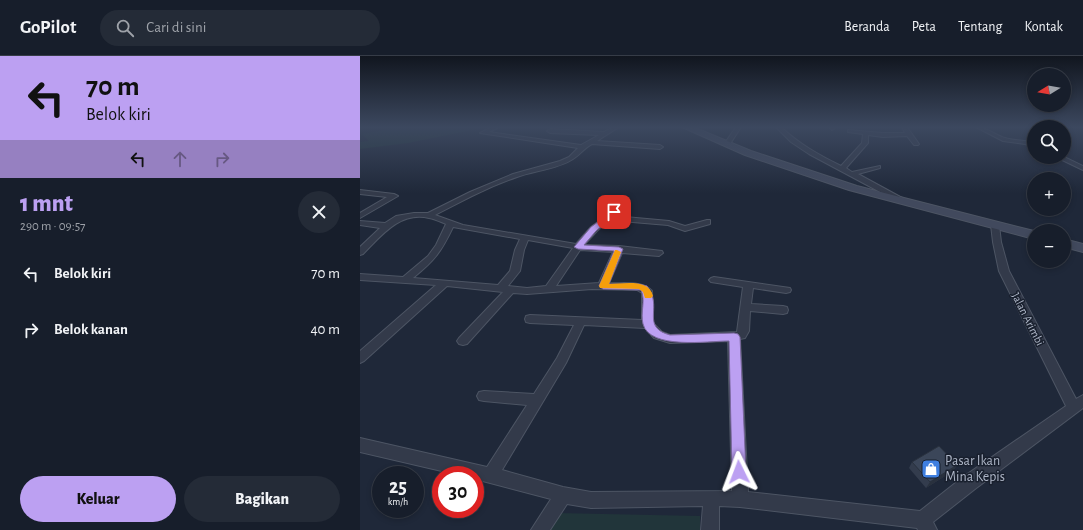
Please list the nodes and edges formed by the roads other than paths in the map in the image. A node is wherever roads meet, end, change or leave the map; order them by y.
1 (580, 149) edge
2 (740, 149) edge
3 (805, 149) edge
4 (860, 149) edge
5 (1071, 162) edge
6 (878, 167) dead end
7 (1083, 168) edge
8 (842, 169) junction
9 (852, 174) junction
10 (360, 192) edge
11 (900, 199) junction
12 (429, 215) junction
13 (360, 216) edge
14 (707, 222) dead end
15 (360, 223) edge
16 (451, 223) junction
17 (995, 225) junction
18 (386, 226) junction
19 (1027, 233) edge
20 (525, 238) junction
21 (1071, 245) edge
22 (578, 247) junction
23 (1083, 248) edge
24 (619, 249) junction
25 (360, 252) edge
26 (659, 253) dead end
27 (360, 277) edge
28 (405, 280) junction
29 (714, 280) dead end
30 (445, 283) junction
31 (748, 285) junction
32 (603, 286) junction
33 (505, 289) junction
34 (549, 290) junction
35 (786, 290) dead end
36 (746, 307) junction
37 (783, 310) dead end
38 (530, 319) dead end
39 (580, 321) junction
40 (648, 324) junction
41 (734, 337) junction
42 (463, 341) dead end
43 (360, 358) edge
44 (484, 396) dead end
45 (538, 400) junction
46 (1078, 404) edge
47 (360, 446) edge
48 (491, 476) junction
49 (562, 495) junction
50 (711, 498) junction
51 (740, 499) junction
52 (925, 525) edge
53 (540, 530) edge
54 (710, 530) edge

1 - 12 street
2 - 11 main road
3 - 8 street
4 - 8 street
5 - 7 street
6 - 9 street
8 - 9 street
9 - 11 street
10 - 13 street
11 - 17 main road
12 - 16 street
12 - 18 street
14 - 22 street
15 - 18 street
16 - 20 street
16 - 28 street
17 - 19 main road
17 - 46 street, Jalan Arimbi
18 - 25 street
20 - 22 street
20 - 33 street
21 - 23 main road
22 - 24 street
22 - 34 street
24 - 26 street
24 - 32 street
27 - 28 street
28 - 30 street
29 - 31 street
30 - 33 street
30 - 43 street
31 - 35 street
31 - 36 street
32 - 34 street
32 - 40 street
33 - 34 street
33 - 42 street
36 - 37 street
36 - 41 street
38 - 39 street
39 - 40 street
39 - 45 street
40 - 41 street
41 - 51 street
44 - 45 street
45 - 48 street
46 - 52 street
47 - 48 street
48 - 49 street
49 - 50 street
49 - 53 street
50 - 51 street
50 - 54 street
51 - 52 street

